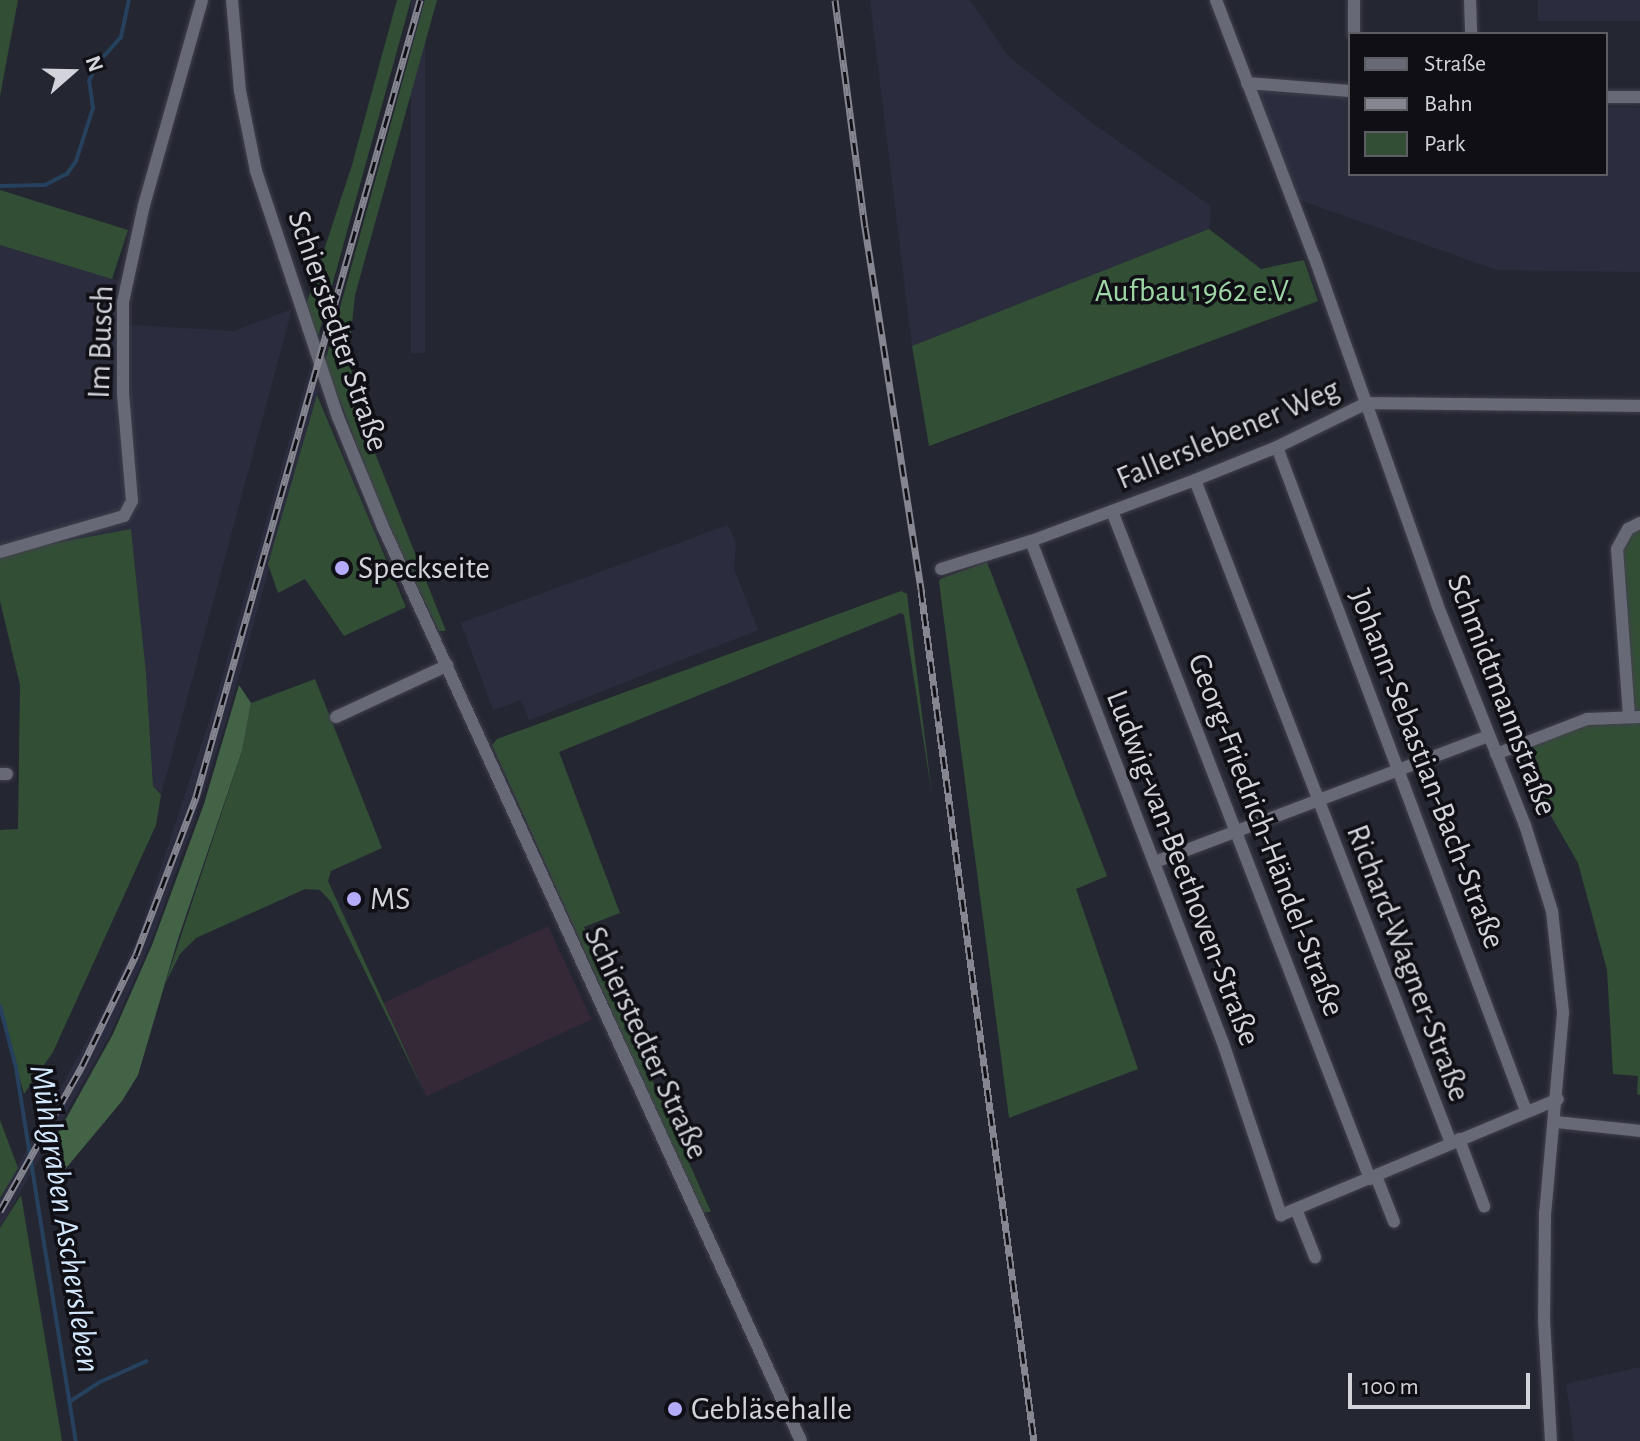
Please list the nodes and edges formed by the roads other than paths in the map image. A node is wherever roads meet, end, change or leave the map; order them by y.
1 (202, 0) edge
2 (232, 0) edge
3 (1216, 0) edge
4 (1354, 0) edge
5 (1470, 0) edge
6 (1354, 32) edge
7 (1471, 32) edge
8 (1247, 83) junction
9 (1348, 91) edge
10 (1608, 97) edge
11 (1640, 97) edge
12 (1367, 403) junction
13 (1640, 406) edge
14 (1277, 447) junction
15 (1195, 480) junction
16 (1112, 511) junction
17 (1640, 523) edge
18 (1031, 541) junction
19 (0, 552) edge
20 (941, 569) dead end
21 (448, 665) junction
22 (1634, 716) edge
23 (336, 717) dead end
24 (1489, 736) junction
25 (1496, 754) junction
26 (1399, 769) junction
27 (1317, 801) junction
28 (1237, 831) junction
29 (1155, 862) junction
30 (1558, 1099) junction
31 (1526, 1111) junction
32 (1556, 1122) junction
33 (1640, 1131) edge
34 (1455, 1141) junction
35 (1373, 1177) junction
36 (1484, 1206) dead end
37 (1296, 1209) junction
38 (1394, 1222) dead end
39 (1315, 1257) dead end
40 (801, 1441) edge
41 (1551, 1441) edge

1 - 19 street, Im Busch
2 - 21 street, Schierstedter Straße
3 - 8 street, Schmidtmannstraße
4 - 6 street
5 - 7 street
8 - 9 street
8 - 12 street, Schmidtmannstraße
10 - 11 street
12 - 13 street, Fallerslebener Weg
12 - 14 street, Fallerslebener Weg
12 - 24 street, Schmidtmannstraße
14 - 15 street, Fallerslebener Weg
14 - 26 street, Johann-Sebastian-Bach-Straße
15 - 16 street, Fallerslebener Weg
15 - 27 street, Richard-Wagner-Straße
16 - 18 street, Fallerslebener Weg
16 - 28 street, Georg-Friedrich-Händel-Straße
17 - 22 street
18 - 20 street, Fallerslebener Weg
18 - 29 street, Ludwig-van-Beethoven-Straße
21 - 23 street
21 - 40 street, Schierstedter Straße
22 - 25 street
24 - 25 street, Schmidtmannstraße
24 - 26 street, Richard-Wagner-Straße
25 - 30 street, Schmidtmannstraße
26 - 27 street, Richard-Wagner-Straße
26 - 31 street, Johann-Sebastian-Bach-Straße
27 - 28 street, Richard-Wagner-Straße
27 - 34 street, Richard-Wagner-Straße
28 - 29 street, Richard-Wagner-Straße
28 - 35 street, Georg-Friedrich-Händel-Straße
29 - 37 street, Ludwig-van-Beethoven-Straße
30 - 31 street
30 - 32 street, Schmidtmannstraße
31 - 34 street
32 - 33 street
32 - 41 street, Schmidtmannstraße
34 - 35 street
34 - 36 street, Richard-Wagner-Straße
35 - 37 street
35 - 38 street, Georg-Friedrich-Händel-Straße
37 - 39 street

